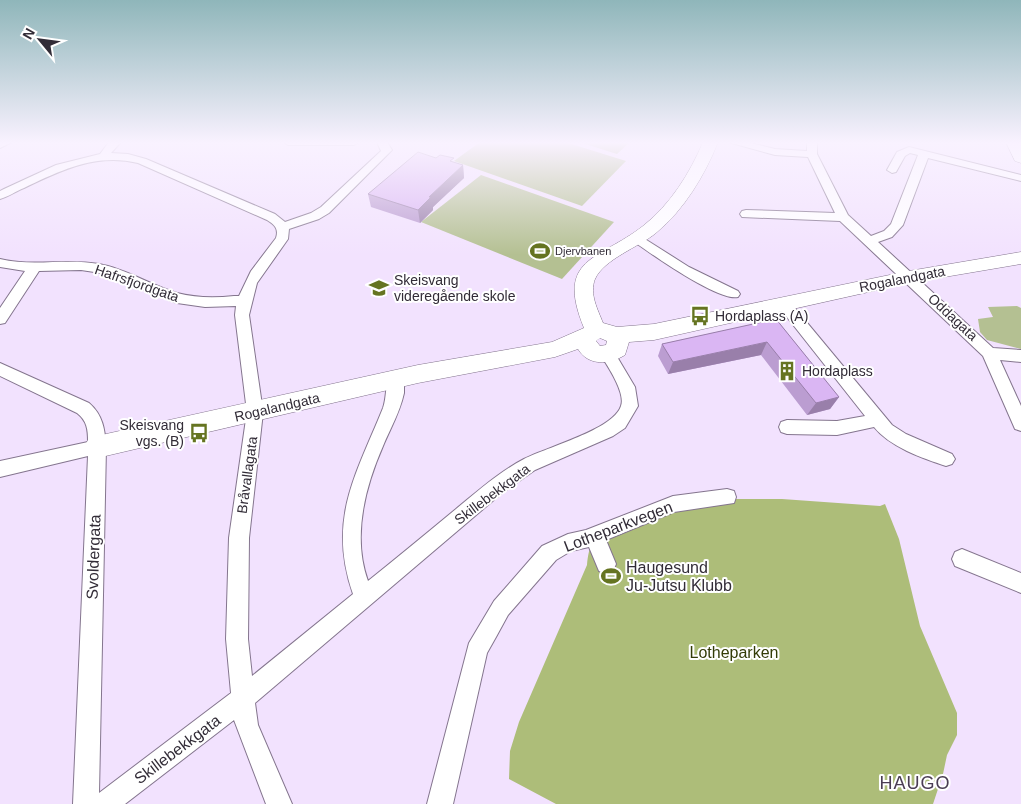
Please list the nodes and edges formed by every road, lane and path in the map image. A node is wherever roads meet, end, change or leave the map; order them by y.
1 (31, 180) edge
2 (184, 180) edge
3 (357, 180) edge
4 (690, 180) edge
5 (826, 180) edge
6 (914, 180) edge
7 (3, 192) edge
8 (746, 214) dead end
9 (843, 217) junction
10 (283, 228) junction
11 (637, 238) junction
12 (869, 241) junction
13 (1021, 258) edge
14 (0, 263) edge
15 (35, 267) junction
16 (909, 277) junction
17 (734, 294) dead end
18 (244, 300) junction
19 (784, 304) junction
20 (0, 319) edge
21 (603, 342) junction
22 (989, 352) junction
23 (1021, 356) edge
24 (0, 368) edge
25 (396, 379) junction
26 (255, 412) junction
27 (878, 420) junction
28 (1021, 424) edge
29 (787, 427) dead end
30 (97, 447) junction
31 (946, 459) dead end
32 (0, 469) edge
33 (727, 497) dead end
34 (594, 536) junction
35 (962, 559) dead end
36 (606, 564) dead end
37 (1021, 583) edge
38 (364, 597) junction
39 (242, 699) junction
40 (86, 804) edge
41 (105, 804) edge
42 (279, 804) edge
43 (440, 804) edge

1 - 7 street
2 - 10 street
3 - 10 street
4 - 11 street
5 - 9 street, Oddagata
6 - 12 street
8 - 9 street
9 - 12 street, Oddagata
10 - 18 street, Bråvallagata
11 - 17 street
11 - 21 street
12 - 16 street, Oddagata
13 - 16 street, Rogalandgata
14 - 15 street, Hafrsfjordgata
15 - 18 street, Hafrsfjordgata
15 - 20 street
16 - 19 street, Rogalandgata
16 - 22 street, Oddagata
18 - 26 street, Bråvallagata
19 - 21 street, Rogalandgata
19 - 27 street
21 - 25 street, Rogalandgata
21 - 38 street, Skillebekkgata
22 - 23 street
22 - 28 street, Oddagata
24 - 30 street, Svoldergata
25 - 26 street, Rogalandgata
25 - 38 street
26 - 30 street, Rogalandgata
26 - 39 street, Bråvallagata
27 - 29 street
27 - 31 street
30 - 32 street, Rogalandgata
30 - 40 street, Svoldergata
33 - 34 street, Lotheparkvegen
34 - 36 street
34 - 43 street, Lotheparkvegen
35 - 37 street
38 - 39 street, Skillebekkgata
39 - 41 street, Skillebekkgata
39 - 42 street, Bråvallagata

